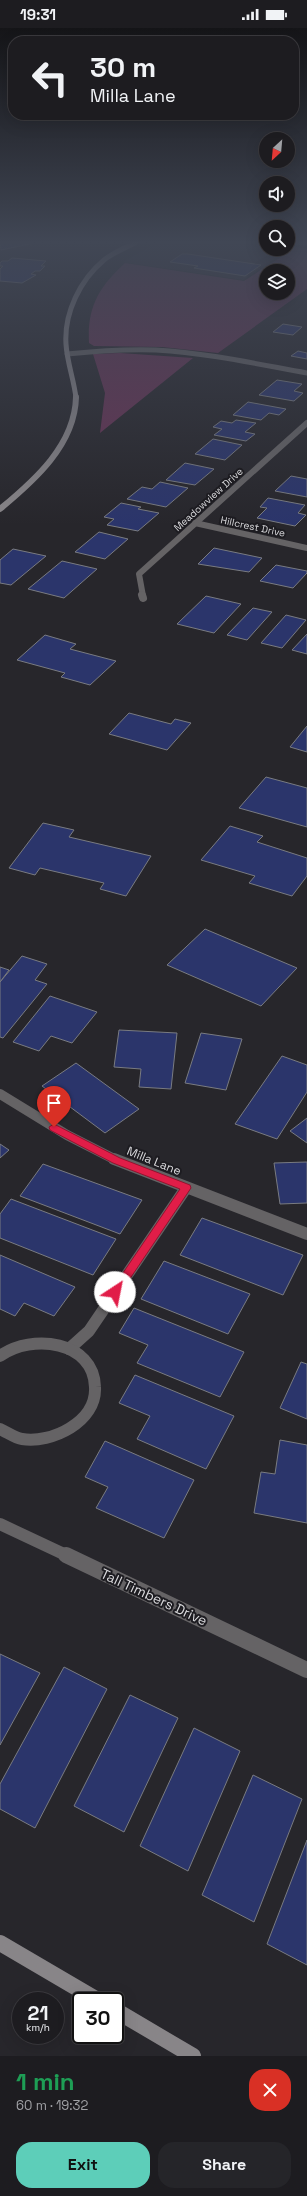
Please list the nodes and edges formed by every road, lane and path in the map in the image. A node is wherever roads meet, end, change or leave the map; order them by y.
1 (66, 336) edge
2 (67, 354) junction
3 (307, 373) edge
4 (307, 423) edge
5 (0, 510) edge
6 (195, 523) junction
7 (307, 548) edge
8 (143, 598) dead end
9 (0, 1094) edge
10 (186, 1188) junction
11 (307, 1234) edge
12 (69, 1349) junction
13 (0, 1356) edge
14 (0, 1429) edge
15 (0, 1524) edge
16 (307, 1670) edge
17 (0, 1943) edge
18 (84, 1992) edge
19 (124, 2015) edge
20 (193, 2056) edge

1 - 2 street
2 - 3 street
2 - 5 street
4 - 6 street, Meadowview Drive
6 - 7 street, Hillcrest Drive
6 - 8 street, Meadowview Drive
9 - 10 street, Milla Lane
10 - 11 street, Milla Lane
10 - 12 street
12 - 13 street
12 - 14 street
15 - 16 street, Tall Timbers Drive
17 - 18 street
19 - 20 street

